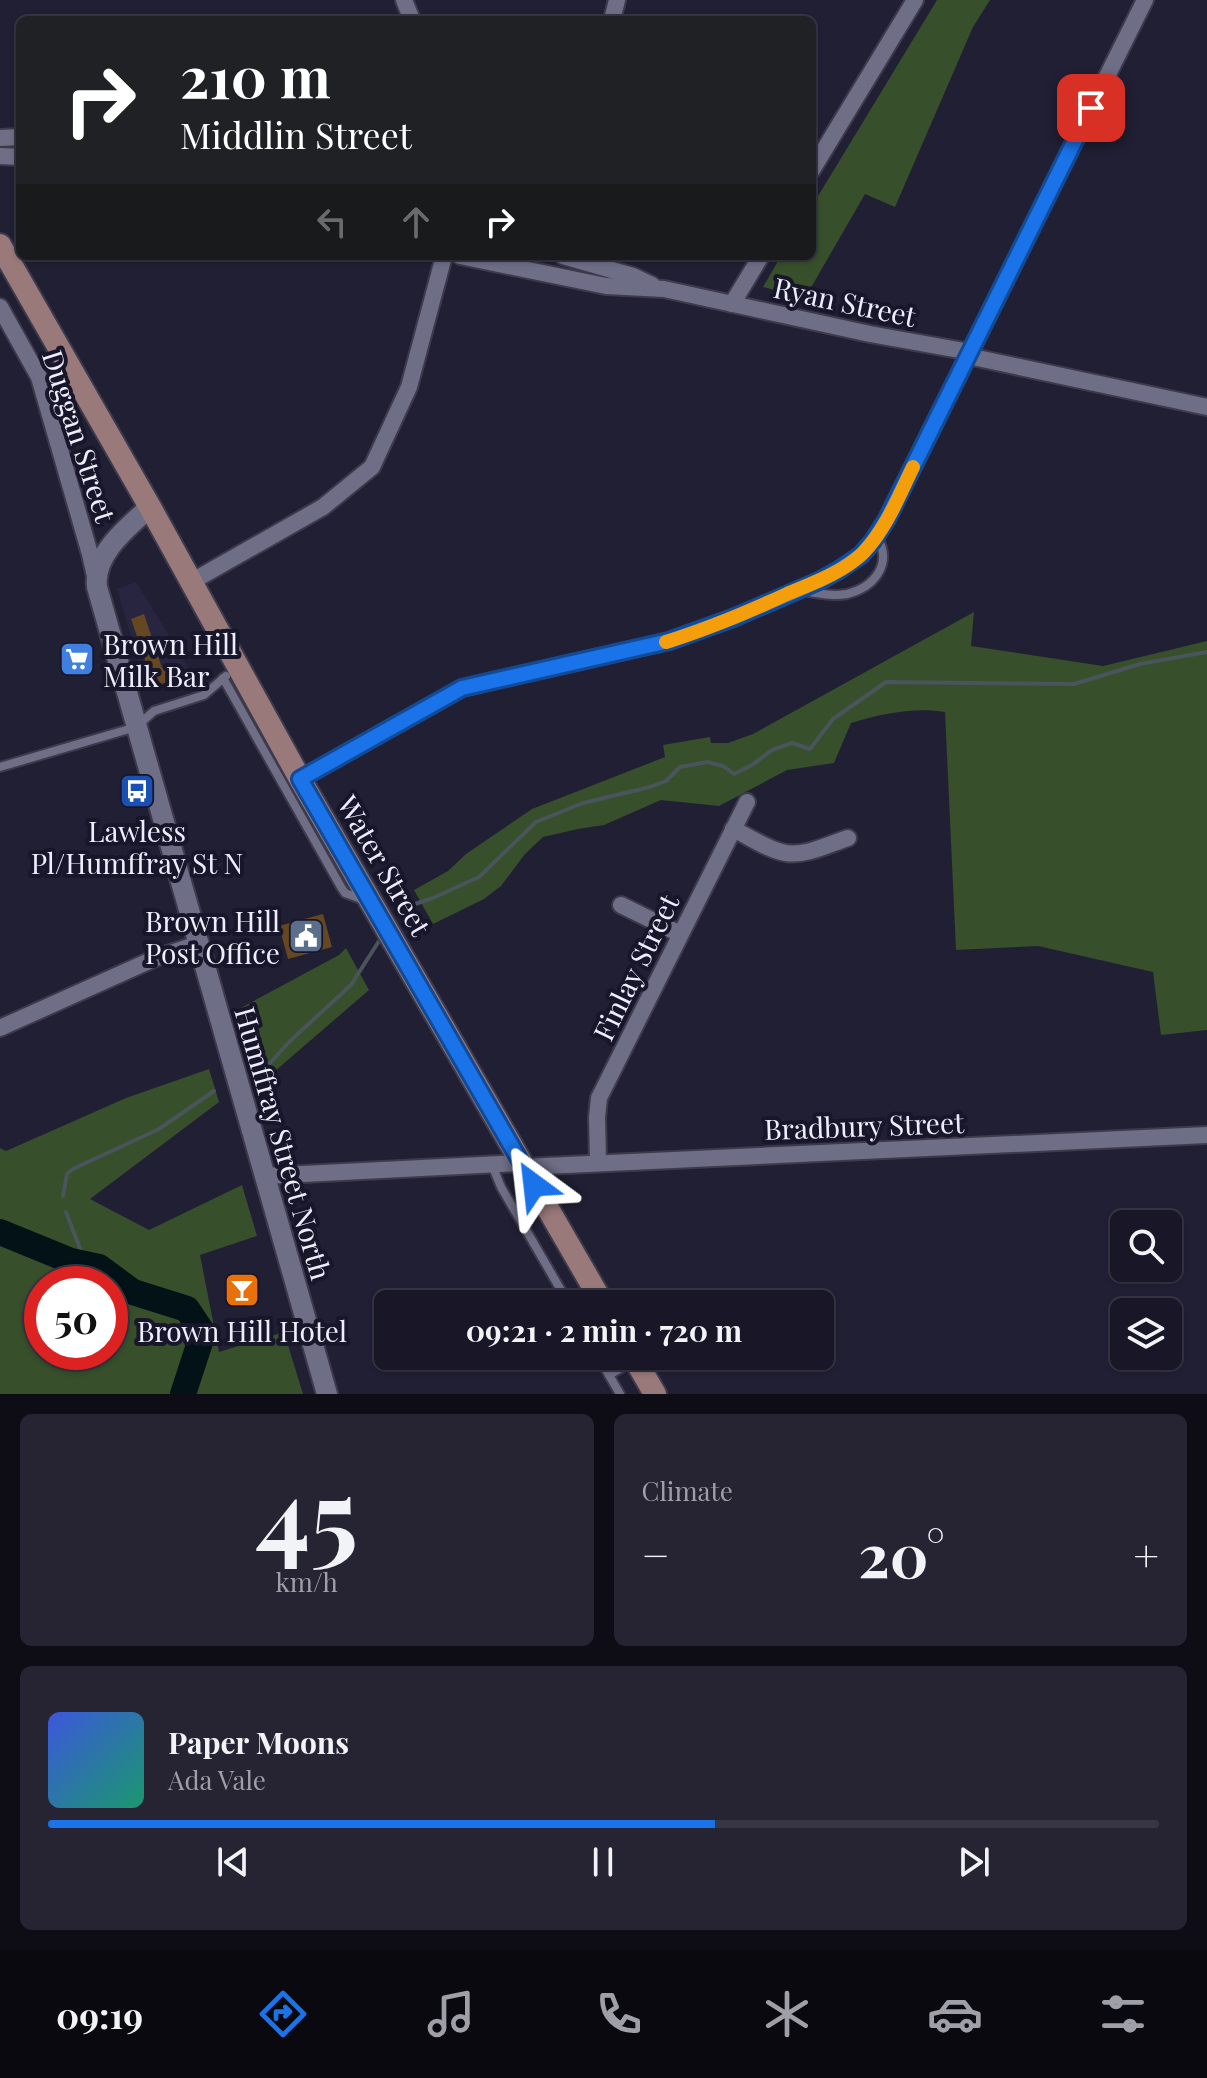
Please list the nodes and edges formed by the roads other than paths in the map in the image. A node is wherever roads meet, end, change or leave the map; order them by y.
1 (915, 0) edge
2 (1145, 0) edge
3 (816, 163) edge
4 (0, 245) edge
5 (443, 260) edge
6 (479, 260) edge
7 (580, 260) edge
8 (759, 260) edge
9 (596, 264) junction
10 (595, 284) junction
11 (664, 289) junction
12 (732, 304) junction
13 (0, 307) edge
14 (969, 354) junction
15 (1207, 407) edge
16 (150, 507) junction
17 (877, 536) junction
18 (191, 582) junction
19 (97, 587) junction
20 (797, 590) junction
21 (230, 672) junction
22 (136, 727) junction
23 (0, 767) edge
24 (300, 779) junction
25 (747, 802) dead end
26 (733, 829) junction
27 (848, 838) dead end
28 (373, 904) junction
29 (621, 905) dead end
30 (680, 934) junction
31 (198, 944) junction
32 (0, 1028) edge
33 (1207, 1135) edge
34 (598, 1162) junction
35 (492, 1164) junction
36 (523, 1165) junction
37 (264, 1176) junction
38 (561, 1290) edge
39 (595, 1290) edge
40 (606, 1370) edge
41 (616, 1370) edge
42 (641, 1370) edge
43 (609, 1375) junction
44 (327, 1394) edge
45 (620, 1394) edge
46 (655, 1394) edge

1 - 3 street
2 - 14 street
4 - 16 main road, Water Street
5 - 18 street
6 - 10 street, Ryan Street
7 - 9 street, Ryan Street
8 - 12 street
9 - 10 lane
9 - 11 street, Ryan Street
10 - 11 street, Ryan Street
11 - 12 street, Ryan Street
12 - 14 street, Ryan Street
13 - 19 street, Duggan Street
14 - 15 street, Ryan Street
14 - 17 street
16 - 18 main road, Water Street
16 - 19 street
17 - 20 street
17 - 20 lane
18 - 21 main road, Water Street
19 - 22 street, Humffray Street North
20 - 24 street
21 - 22 lane
21 - 24 main road, Water Street
21 - 28 lane
22 - 23 lane
22 - 31 street, Humffray Street North
24 - 28 main road, Water Street
25 - 26 street, Finlay Street
26 - 27 street
26 - 30 street, Finlay Street
28 - 36 main road, Water Street
29 - 30 street
30 - 34 street, Finlay Street
31 - 32 street
31 - 37 street, Humffray Street North
33 - 34 street, Bradbury Street
34 - 36 street, Bradbury Street
35 - 36 street, Bradbury Street
35 - 37 street, Bradbury Street
35 - 38 lane
36 - 39 main road, Water Street
37 - 44 street, Humffray Street North
40 - 43 lane
41 - 43 lane
42 - 46 main road
43 - 45 lane

